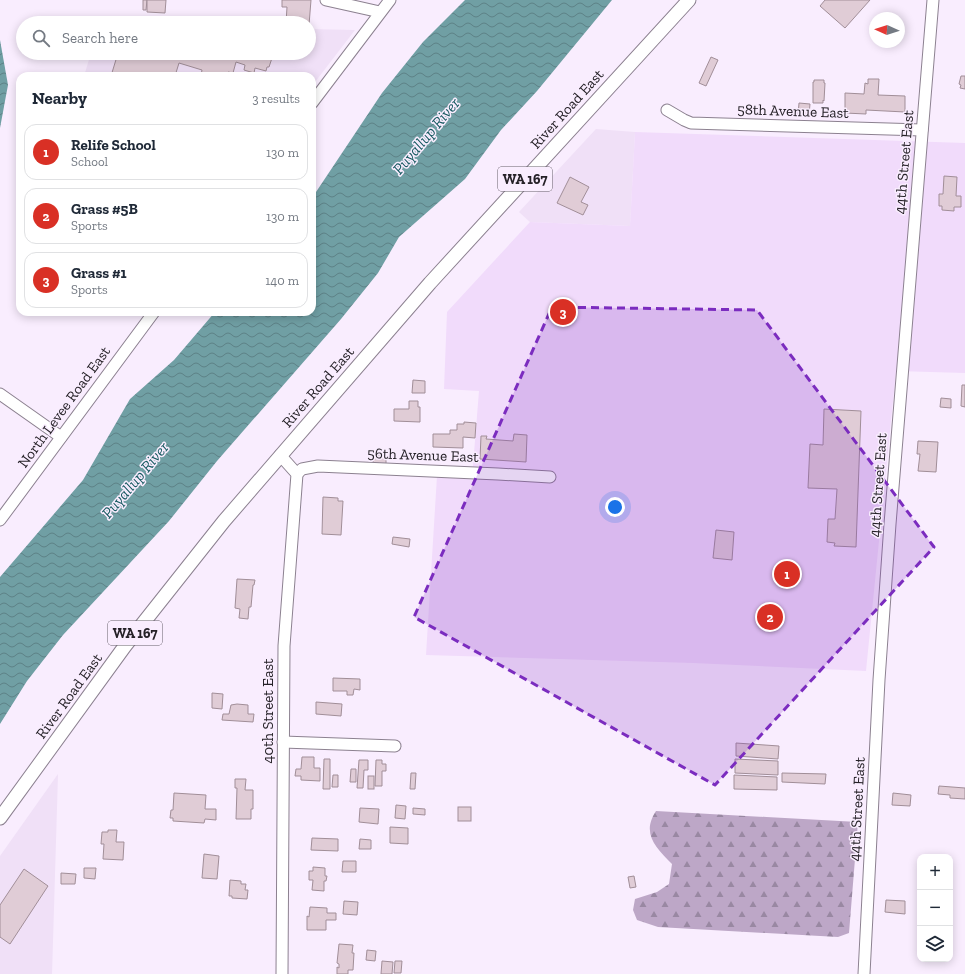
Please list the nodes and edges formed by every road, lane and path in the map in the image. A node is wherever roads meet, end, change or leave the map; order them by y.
1 (326, 0) edge
2 (390, 0) edge
3 (689, 0) edge
4 (934, 0) edge
5 (380, 12) junction
6 (316, 98) edge
7 (668, 110) dead end
8 (922, 130) junction
9 (151, 316) edge
10 (0, 394) edge
11 (61, 437) junction
12 (280, 455) junction
13 (297, 474) junction
14 (550, 477) dead end
15 (0, 520) edge
16 (283, 742) junction
17 (396, 746) dead end
18 (0, 818) edge
19 (282, 974) edge
20 (864, 974) edge

1 - 5 street
2 - 5 street
3 - 12 main road, River Road East / WA 167
4 - 8 street, 44th Street East
5 - 6 street
7 - 8 street, 58th Avenue East
8 - 20 street, 44th Street East
9 - 11 street, North Levee Road East
10 - 11 street
11 - 15 street, North Levee Road East
12 - 13 street
12 - 18 main road, River Road East / WA 167
13 - 14 street, 56th Avenue East
13 - 16 street, 40th Street East
16 - 17 street
16 - 19 street, 40th Street East

